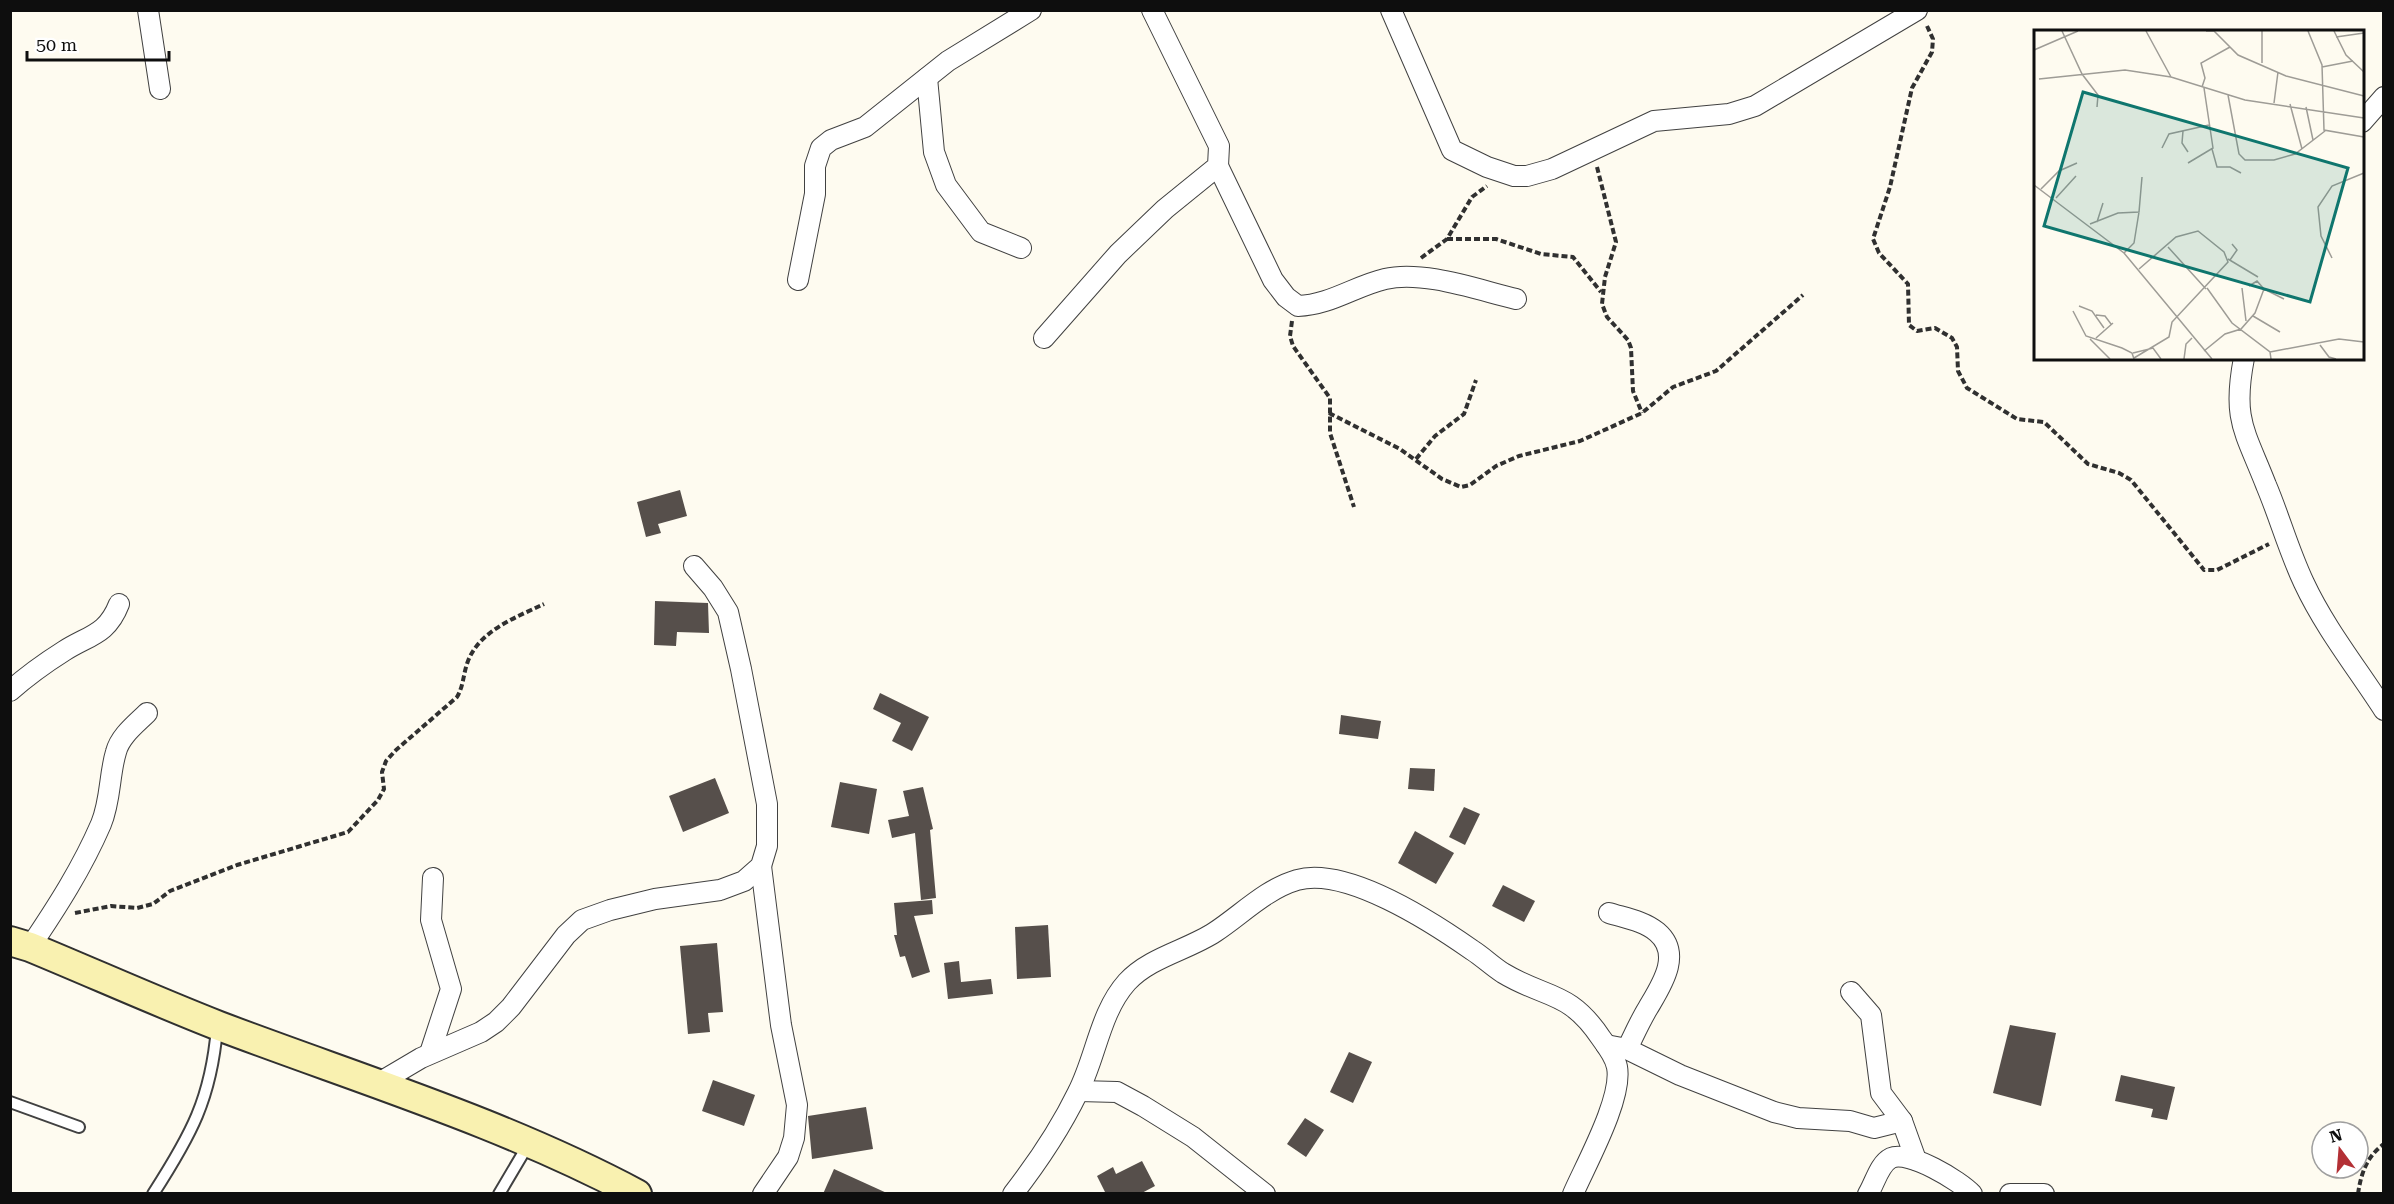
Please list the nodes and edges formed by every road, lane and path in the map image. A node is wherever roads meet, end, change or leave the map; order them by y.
1 (148, 10) edge
2 (1031, 10) edge
3 (1152, 10) edge
4 (1391, 10) edge
5 (1920, 15) edge
6 (927, 78) junction
7 (160, 89) dead end
8 (2384, 97) edge
9 (2364, 120) edge
10 (1593, 149) junction
11 (1218, 166) junction
12 (1514, 176) junction
13 (1447, 239) junction
14 (1021, 248) dead end
15 (1405, 276) junction
16 (798, 280) dead end
17 (1601, 292) junction
18 (1803, 295) dead end
19 (1516, 299) dead end
20 (1298, 306) junction
21 (1044, 338) dead end
22 (2244, 360) edge
23 (1476, 380) dead end
24 (1329, 413) junction
25 (1642, 413) junction
26 (1416, 459) junction
27 (1354, 507) dead end
28 (2283, 537) junction
29 (694, 566) dead end
30 (119, 604) dead end
31 (544, 604) dead end
32 (10, 691) edge
33 (2384, 710) edge
34 (147, 713) dead end
35 (760, 866) junction
36 (433, 878) dead end
37 (53, 913) junction
38 (1609, 913) dead end
39 (20, 944) edge
40 (1851, 992) dead end
41 (217, 1025) junction
42 (1606, 1045) junction
43 (1627, 1049) junction
44 (430, 1053) junction
45 (377, 1084) junction
46 (1079, 1091) junction
47 (10, 1102) edge
48 (1902, 1121) junction
49 (79, 1127) dead end
50 (529, 1142) junction
51 (2384, 1144) edge
52 (1917, 1160) junction
53 (153, 1194) edge
54 (499, 1194) edge
55 (637, 1194) edge
56 (763, 1194) edge
57 (1013, 1194) edge
58 (1265, 1194) edge
59 (1573, 1194) edge
60 (1868, 1194) edge
61 (1972, 1194) edge
62 (2010, 1194) edge
63 (2044, 1194) edge
64 (2358, 1194) edge

1 - 7 street
2 - 6 street
3 - 11 street
4 - 12 street
5 - 10 street
5 - 28 path
6 - 14 street
6 - 16 street
8 - 9 street
10 - 12 street
10 - 17 path
11 - 20 street
11 - 21 street
12 - 13 path
13 - 15 path
13 - 17 path
15 - 19 street
15 - 20 street
17 - 25 path
18 - 25 path
20 - 24 path
22 - 28 street
23 - 26 path
24 - 26 path
24 - 27 path
25 - 26 path
28 - 33 street
29 - 35 street
30 - 32 street
31 - 37 path
34 - 37 street
35 - 44 street
35 - 56 street
36 - 44 street
37 - 39 street
38 - 43 street
39 - 41 main road
40 - 48 street
41 - 45 main road
41 - 53 lane
42 - 43 street
42 - 46 street
42 - 59 street
43 - 48 street
44 - 45 street
45 - 50 main road
46 - 57 street
46 - 58 street
47 - 49 lane
48 - 52 street
50 - 54 lane
50 - 55 main road
51 - 64 path
52 - 60 street
52 - 61 street
62 - 63 street

